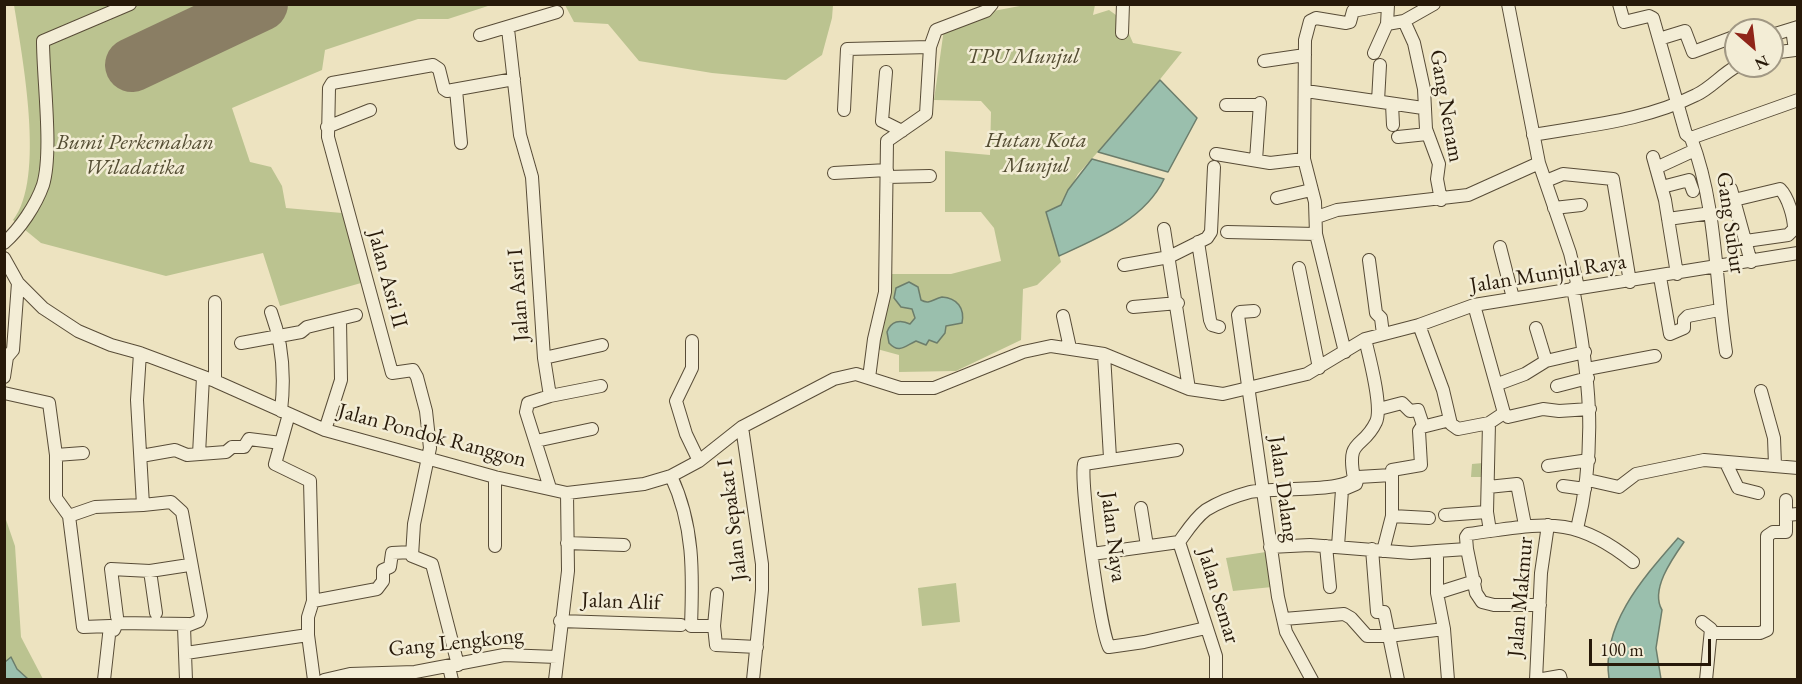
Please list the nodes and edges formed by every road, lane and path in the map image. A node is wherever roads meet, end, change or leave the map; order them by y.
1 (130, 4) edge
2 (992, 4) edge
3 (1434, 4) edge
4 (1508, 4) edge
5 (1619, 4) edge
6 (1384, 5) edge
7 (1122, 10) edge
8 (557, 12) dead end
9 (1404, 21) junction
10 (1387, 24) junction
11 (508, 28) junction
12 (1795, 28) edge
13 (1122, 33) dead end
14 (480, 35) dead end
15 (1659, 39) junction
16 (1724, 40) edge
17 (930, 47) junction
18 (1796, 50) edge
19 (1374, 53) dead end
20 (1305, 55) junction
21 (1264, 61) dead end
22 (1380, 65) dead end
23 (886, 72) dead end
24 (1724, 73) edge
25 (514, 79) junction
26 (456, 90) junction
27 (1306, 91) junction
28 (1797, 100) edge
29 (1378, 101) junction
30 (1392, 104) junction
31 (1676, 104) junction
32 (1226, 105) dead end
33 (1423, 108) junction
34 (370, 110) dead end
35 (844, 110) dead end
36 (1393, 125) dead end
37 (327, 127) junction
38 (902, 131) junction
39 (1427, 134) junction
40 (1533, 135) junction
41 (1398, 137) dead end
42 (461, 143) dead end
43 (1693, 144) junction
44 (1216, 154) dead end
45 (1304, 159) junction
46 (1256, 160) junction
47 (1539, 163) junction
48 (1214, 167) dead end
49 (834, 172) dead end
50 (887, 173) junction
51 (930, 176) dead end
52 (1546, 181) junction
53 (1662, 187) junction
54 (1311, 190) junction
55 (1693, 191) dead end
56 (1277, 198) dead end
57 (1441, 200) junction
58 (1581, 205) dead end
59 (1554, 208) junction
60 (1711, 213) junction
61 (1317, 217) junction
62 (1668, 219) junction
63 (1164, 228) dead end
64 (1227, 232) dead end
65 (1316, 234) junction
66 (1746, 241) junction
67 (1198, 242) junction
68 (4, 243) edge
69 (1500, 247) dead end
70 (1797, 253) edge
71 (1169, 257) junction
72 (4, 258) edge
73 (1369, 260) dead end
74 (1751, 262) junction
75 (1124, 265) dead end
76 (1299, 268) dead end
77 (1716, 269) junction
78 (1677, 274) junction
79 (1660, 278) junction
80 (1630, 282) junction
81 (18, 283) junction
82 (1575, 288) junction
83 (1513, 298) junction
84 (215, 302) dead end
85 (1178, 303) junction
86 (1474, 305) junction
87 (1133, 308) dead end
88 (1719, 310) junction
89 (1254, 311) dead end
90 (272, 312) dead end
91 (356, 315) dead end
92 (1063, 316) dead end
93 (339, 320) junction
94 (1419, 325) junction
95 (1219, 327) dead end
96 (1536, 328) dead end
97 (279, 334) junction
98 (1383, 334) junction
99 (1365, 339) junction
100 (692, 341) dead end
101 (241, 343) dead end
102 (602, 345) dead end
103 (1070, 348) junction
104 (1346, 352) junction
105 (1585, 352) junction
106 (1726, 352) dead end
107 (140, 353) junction
108 (1104, 354) junction
109 (1655, 356) dead end
110 (544, 358) junction
111 (1546, 362) junction
112 (1319, 369) junction
113 (1588, 373) junction
114 (4, 377) edge
115 (869, 378) junction
116 (209, 379) junction
117 (1498, 384) junction
118 (601, 386) dead end
119 (1557, 386) dead end
120 (1189, 389) junction
121 (1247, 390) junction
122 (1761, 392) dead end
123 (4, 393) edge
124 (550, 396) junction
125 (1379, 409) junction
126 (1590, 409) junction
127 (285, 412) junction
128 (1504, 412) junction
129 (1450, 420) junction
130 (1489, 423) junction
131 (742, 427) junction
132 (1422, 427) junction
133 (592, 429) dead end
134 (325, 430) junction
135 (536, 441) junction
136 (281, 443) junction
137 (1177, 450) dead end
138 (83, 453) dead end
139 (199, 454) junction
140 (56, 455) junction
141 (141, 456) junction
142 (1110, 458) junction
143 (428, 459) junction
144 (1589, 460) junction
145 (699, 461) junction
146 (1726, 463) junction
147 (1775, 465) junction
148 (1548, 466) dead end
149 (1797, 468) edge
150 (1392, 475) junction
151 (671, 476) junction
152 (495, 477) junction
153 (1587, 484) junction
154 (1563, 486) dead end
155 (1488, 487) junction
156 (550, 488) junction
157 (1263, 490) junction
158 (567, 493) junction
159 (1758, 493) dead end
160 (1786, 500) dead end
161 (143, 505) junction
162 (1141, 508) dead end
163 (1487, 512) junction
164 (1445, 515) dead end
165 (1792, 515) edge
166 (69, 516) junction
167 (1392, 516) junction
168 (1429, 518) dead end
169 (1525, 525) junction
170 (1548, 525) junction
171 (1577, 529) junction
172 (1490, 531) junction
173 (1179, 542) junction
174 (567, 543) junction
175 (624, 545) dead end
176 (495, 546) dead end
177 (1147, 546) junction
178 (1332, 546) junction
179 (1270, 548) junction
180 (1467, 549) junction
181 (1378, 550) junction
182 (1437, 551) junction
183 (412, 552) junction
184 (1092, 554) junction
185 (1633, 562) dead end
186 (189, 565) junction
187 (150, 571) junction
188 (1475, 581) junction
189 (1330, 587) dead end
190 (1437, 593) junction
191 (717, 594) dead end
192 (313, 601) junction
193 (1540, 605) junction
194 (156, 613) dead end
195 (1284, 619) junction
196 (117, 620) junction
197 (560, 621) junction
198 (1702, 622) dead end
199 (189, 624) junction
200 (686, 626) junction
201 (714, 626) junction
202 (1206, 628) junction
203 (1444, 629) junction
204 (1711, 633) junction
205 (308, 635) junction
206 (1389, 636) junction
207 (757, 647) junction
208 (186, 653) junction
209 (557, 657) junction
210 (453, 666) junction
211 (111, 667) dead end
212 (104, 680) edge
213 (186, 680) edge
214 (314, 680) edge
215 (324, 680) edge
216 (452, 680) edge
217 (555, 680) edge
218 (753, 680) edge
219 (1216, 680) edge
220 (1312, 680) edge
221 (1398, 680) edge
222 (1448, 680) edge
223 (1536, 680) edge
224 (1562, 680) edge
225 (1706, 680) edge

1 - 68 street
2 - 17 street
3 - 9 street
4 - 40 street
5 - 15 street, Gang Subur
6 - 10 street
6 - 20 street
7 - 13 street
8 - 11 street
9 - 10 street
9 - 33 street, Gang Nenam
10 - 19 street
11 - 14 street
11 - 25 street, Jalan Asri I
12 - 18 street
15 - 16 street
15 - 31 street, Gang Subur
17 - 35 street
17 - 38 street
20 - 21 street
20 - 27 street
22 - 29 street
23 - 38 street
24 - 31 street
25 - 26 street
25 - 110 street, Jalan Asri I
26 - 37 street, Jalan Asri II
26 - 42 street
27 - 29 street
27 - 45 street
28 - 43 street
29 - 30 street
30 - 33 street
30 - 36 street
31 - 40 street
31 - 43 street, Gang Subur
32 - 46 street
33 - 39 street, Gang Nenam
34 - 37 street
37 - 143 street, Jalan Asri II
38 - 50 street
39 - 41 street
39 - 57 street, Gang Nenam
40 - 47 street
43 - 53 street
43 - 60 street, Gang Subur
44 - 46 street
45 - 46 street
45 - 54 street
47 - 52 street
47 - 57 street
48 - 67 street
49 - 50 street
50 - 51 street
50 - 115 street
52 - 59 street
52 - 80 street
53 - 55 street
53 - 62 street
54 - 56 street
54 - 61 street
57 - 61 street
58 - 59 street
59 - 82 street
60 - 62 street
60 - 77 street, Gang Subur
61 - 65 street
62 - 78 street
63 - 71 street
64 - 65 street
65 - 104 street
66 - 66 street
66 - 74 street
67 - 71 street
67 - 95 street
69 - 83 street
70 - 74 street, Jalan Munjul Raya
71 - 75 street
71 - 85 street
72 - 81 street, Jalan Pondok Ranggon
73 - 98 street
74 - 77 street, Jalan Munjul Raya
76 - 112 street
77 - 78 street, Jalan Munjul Raya
77 - 88 street, Gang Subur
78 - 79 street, Jalan Munjul Raya
79 - 80 street, Jalan Munjul Raya
79 - 88 street
80 - 82 street, Jalan Munjul Raya
81 - 107 street, Jalan Pondok Ranggon
81 - 114 street
82 - 83 street, Jalan Munjul Raya
82 - 105 street
83 - 86 street, Jalan Munjul Raya
84 - 116 street
85 - 87 street
85 - 120 street
86 - 94 street, Jalan Munjul Raya
86 - 117 street
88 - 106 street, Gang Subur
89 - 121 street, Jalan Dalang
90 - 97 street
91 - 93 street
92 - 103 street
93 - 97 street
93 - 134 street
94 - 98 street, Jalan Munjul Raya
94 - 129 street
96 - 111 street
97 - 101 street
97 - 127 street
98 - 99 street, Jalan Munjul Raya
99 - 104 street, Jalan Munjul Raya
99 - 125 street
100 - 145 street
102 - 110 street
103 - 108 street, Jalan Munjul Raya
103 - 115 street, Jalan Munjul Raya
104 - 112 street, Jalan Munjul Raya
105 - 111 street
105 - 113 street
107 - 116 street, Jalan Pondok Ranggon
107 - 141 street
108 - 120 street, Jalan Munjul Raya
108 - 142 street, Jalan Naya
109 - 113 street
110 - 124 street, Jalan Asri I
111 - 117 street
112 - 121 street, Jalan Munjul Raya
113 - 119 street
113 - 126 street
115 - 131 street, Jalan Pondok Ranggon
116 - 127 street, Jalan Pondok Ranggon
116 - 139 street
117 - 128 street
118 - 124 street
120 - 121 street, Jalan Munjul Raya
121 - 157 street, Jalan Dalang
122 - 147 street
123 - 140 street
124 - 135 street
125 - 132 street
125 - 157 street
126 - 128 street
126 - 144 street
127 - 134 street, Jalan Pondok Ranggon
127 - 136 street
128 - 130 street
129 - 130 street
129 - 132 street
130 - 155 street
131 - 145 street, Jalan Pondok Ranggon
131 - 207 street, Jalan Sepakat I
132 - 150 street
133 - 135 street
134 - 143 street, Jalan Pondok Ranggon
135 - 156 street
136 - 139 street
136 - 192 street
137 - 142 street
138 - 140 street
139 - 141 street
140 - 166 street
141 - 161 street
142 - 184 street, Jalan Naya
143 - 152 street, Jalan Pondok Ranggon
143 - 183 street
144 - 148 street
144 - 153 street
145 - 151 street, Jalan Pondok Ranggon
146 - 147 street
146 - 153 street
146 - 159 street
147 - 149 street
150 - 167 street
150 - 178 street
151 - 158 street, Jalan Pondok Ranggon
151 - 200 street
152 - 156 street, Jalan Pondok Ranggon
152 - 176 street
153 - 154 street
153 - 171 street
155 - 163 street
155 - 169 street
156 - 158 street, Jalan Pondok Ranggon
157 - 173 street
157 - 179 street, Jalan Dalang
158 - 174 street
160 - 165 street
161 - 166 street
161 - 186 street
162 - 177 street
163 - 164 street
163 - 172 street
165 - 204 street
166 - 212 street
167 - 168 street
167 - 181 street
169 - 170 street
169 - 172 street
170 - 171 street, Jalan Makmur
170 - 193 street, Jalan Makmur
171 - 185 street, Jalan Makmur
172 - 180 street
173 - 177 street, Jalan Semar
173 - 202 street, Jalan Semar
174 - 175 street
174 - 197 street
177 - 184 street, Jalan Semar
178 - 179 street
178 - 181 street
178 - 189 street
179 - 195 street, Jalan Dalang
180 - 182 street
180 - 188 street
181 - 182 street
181 - 206 street
182 - 190 street
183 - 192 street
183 - 210 street
184 - 202 street, Jalan Naya
186 - 187 street
186 - 199 street
187 - 194 street
187 - 196 street
188 - 190 street
188 - 193 street
190 - 203 street
191 - 201 street
192 - 205 street
193 - 223 street, Jalan Makmur
195 - 206 street
195 - 220 street, Jalan Dalang
196 - 199 street
196 - 211 street
197 - 200 street, Jalan Alif
197 - 209 street
198 - 204 street
199 - 208 street
200 - 201 street, Jalan Alif
201 - 207 street
202 - 219 street, Jalan Semar
203 - 206 street
203 - 222 street
204 - 225 street
205 - 208 street
205 - 214 street
206 - 221 street
207 - 218 street, Jalan Sepakat I
208 - 213 street
209 - 210 street, Gang Lengkong
209 - 217 street
210 - 215 street, Gang Lengkong
210 - 216 street
223 - 224 street

